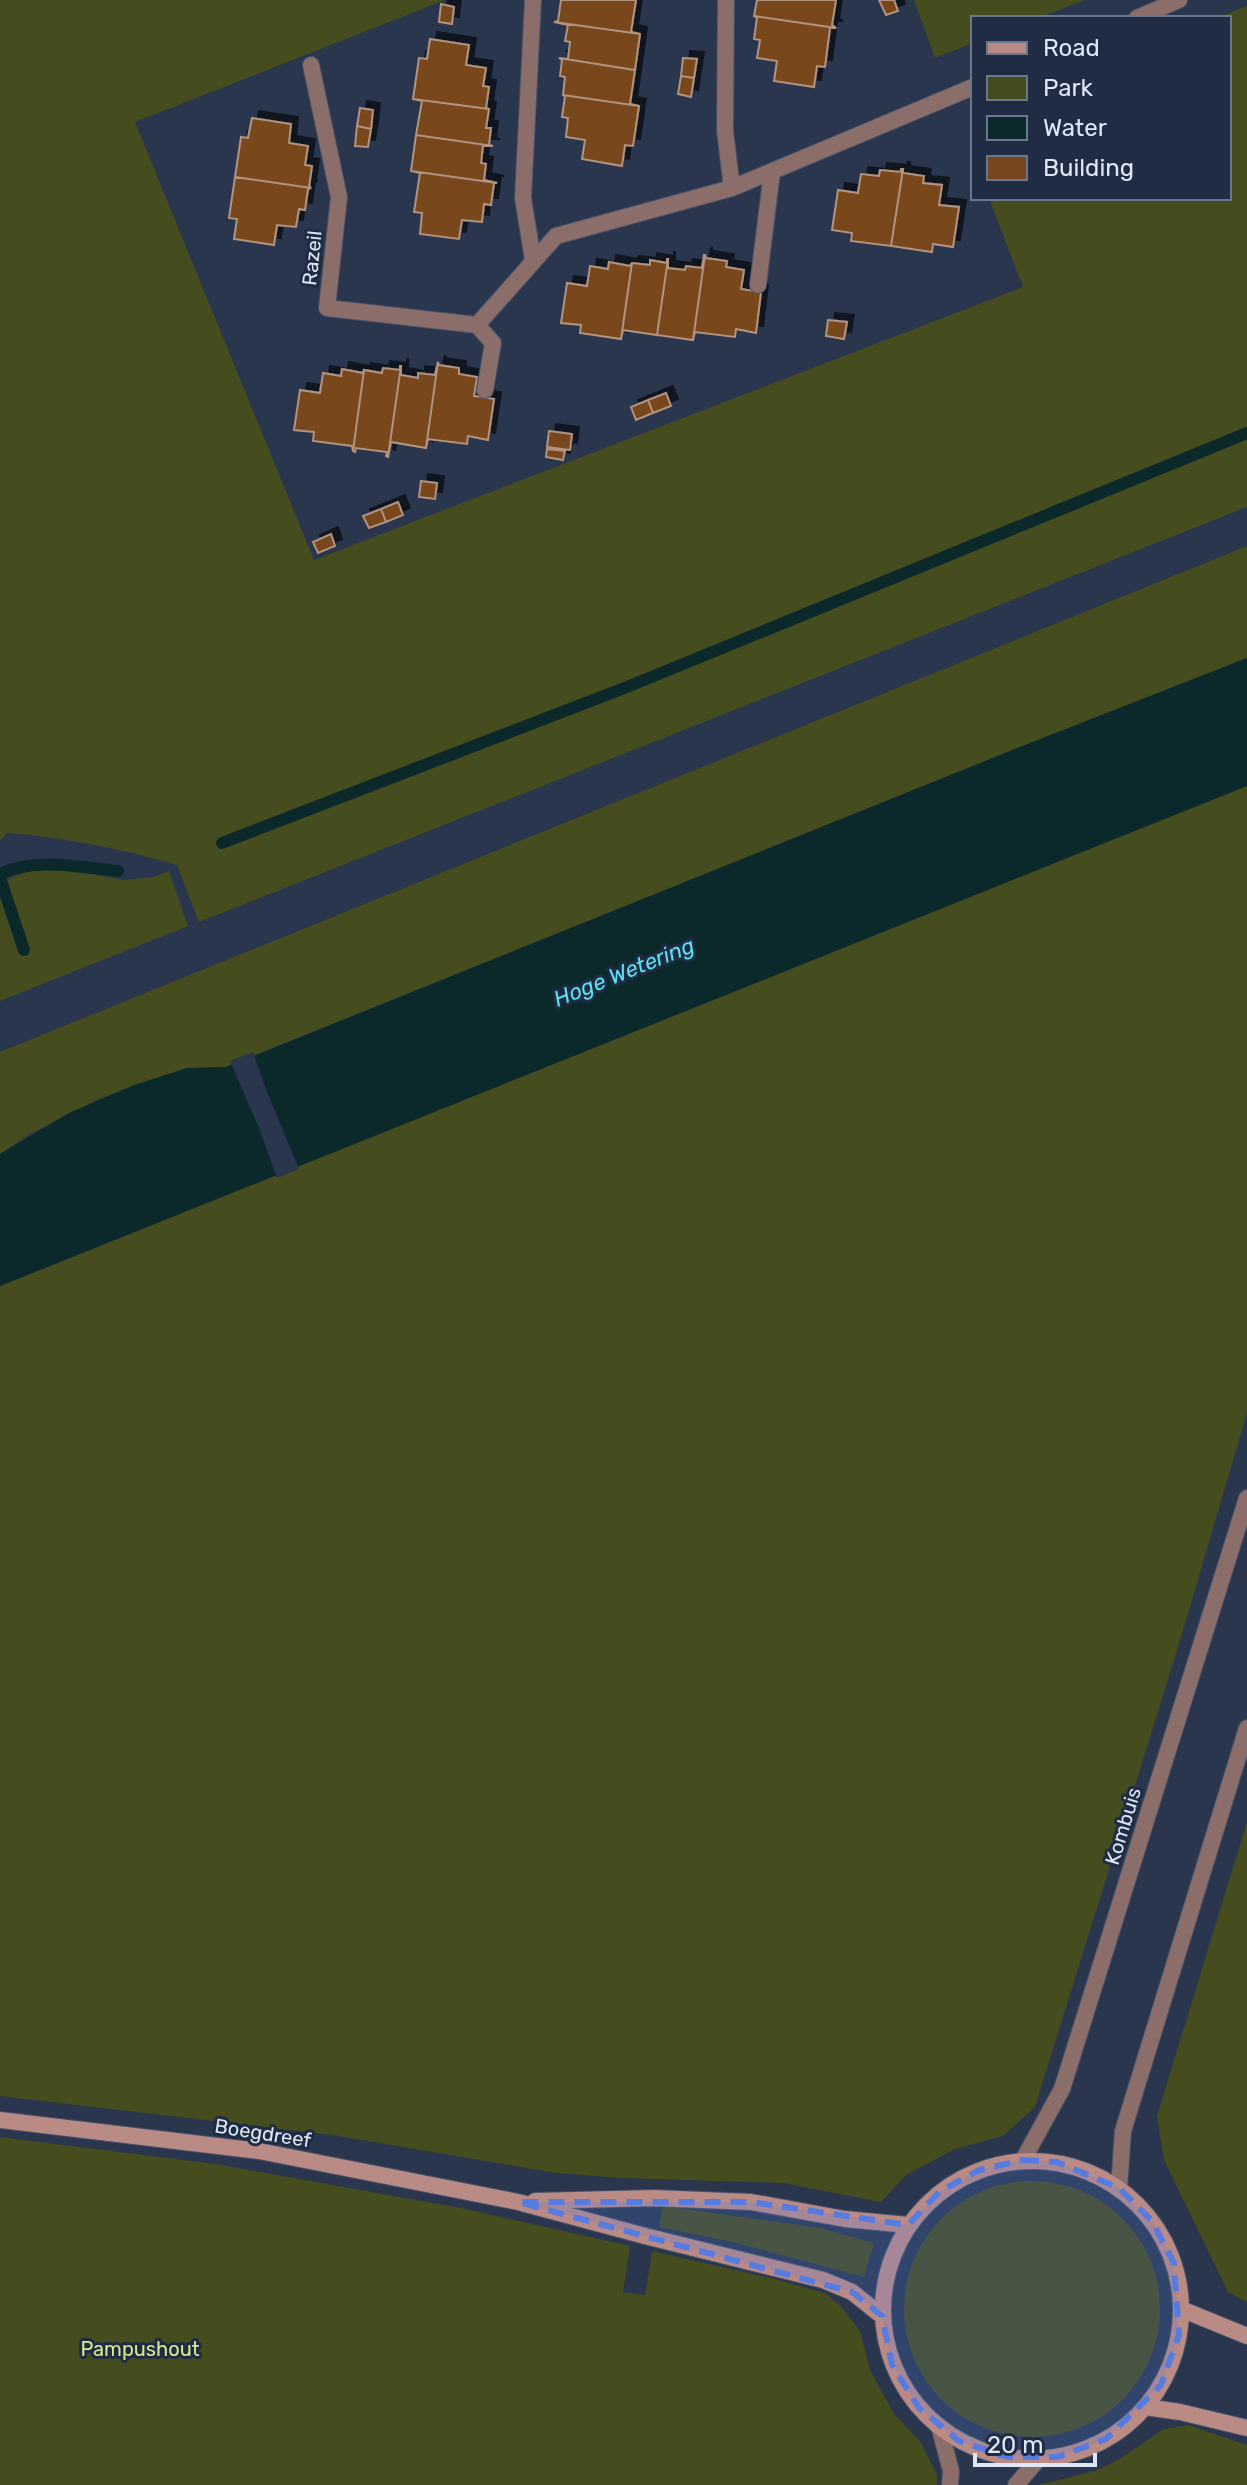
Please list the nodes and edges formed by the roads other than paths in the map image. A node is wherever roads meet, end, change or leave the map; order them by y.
1 (533, 0) edge
2 (726, 0) edge
3 (1179, 0) edge
4 (1142, 16) edge
5 (311, 65) dead end
6 (971, 88) edge
7 (772, 172) junction
8 (732, 188) junction
9 (533, 260) junction
10 (758, 285) dead end
11 (477, 325) junction
12 (485, 390) dead end
13 (1247, 1498) edge
14 (1247, 1728) edge
15 (0, 2120) edge
16 (1023, 2160) junction
17 (1119, 2188) junction
18 (518, 2202) junction
19 (908, 2225) junction
20 (1181, 2309) junction
21 (882, 2316) junction
22 (1247, 2336) edge
23 (1145, 2407) junction
24 (939, 2426) junction
25 (1247, 2428) edge
26 (1040, 2457) junction
27 (950, 2485) edge
28 (1016, 2485) edge

1 - 9 street
2 - 8 street
3 - 4 street
5 - 11 street, Razeil
6 - 7 street
7 - 8 street
7 - 10 street
8 - 9 street
9 - 11 street
11 - 12 street
13 - 16 street, Kombuis
14 - 17 street
15 - 18 street, Boegdreef
16 - 17 street
16 - 19 street
17 - 20 street
18 - 19 street, Boegdreef
18 - 21 street, Boegdreef
19 - 21 street
20 - 22 street
20 - 23 street
21 - 24 street
23 - 25 street
23 - 26 street
24 - 26 street
24 - 27 street
26 - 28 street

